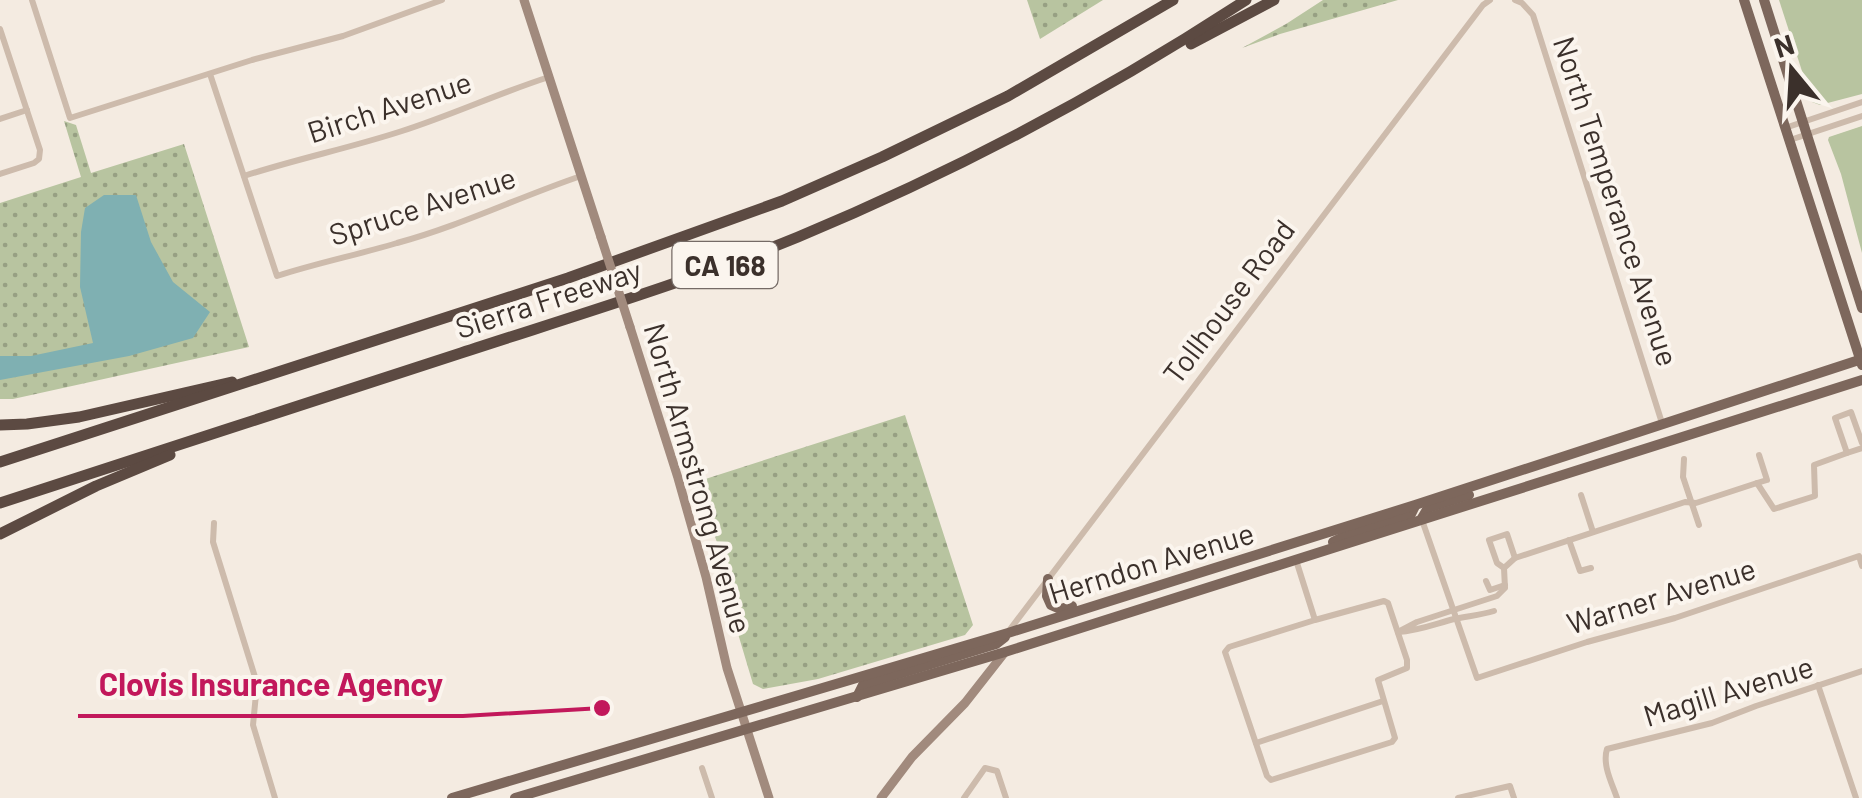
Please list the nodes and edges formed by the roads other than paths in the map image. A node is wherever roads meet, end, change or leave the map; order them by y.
1 (32, 0) edge
2 (442, 0) edge
3 (524, 0) edge
4 (1162, 0) edge
5 (1173, 0) edge
6 (1246, 0) edge
7 (1274, 0) edge
8 (1490, 0) edge
9 (1516, 0) edge
10 (1744, 0) edge
11 (1764, 0) edge
12 (0, 29) edge
13 (4, 57) edge
14 (1072, 60) junction
15 (1150, 61) junction
16 (210, 74) junction
17 (549, 77) junction
18 (1862, 102) edge
19 (26, 110) junction
20 (1862, 116) edge
21 (0, 119) edge
22 (1803, 122) junction
23 (1786, 128) junction
24 (1807, 135) junction
25 (1789, 141) junction
26 (0, 174) edge
27 (244, 176) junction
28 (581, 176) junction
29 (1862, 308) edge
30 (1861, 361) edge
31 (256, 380) junction
32 (1862, 380) edge
33 (276, 413) junction
34 (1662, 423) junction
35 (0, 425) edge
36 (1862, 446) edge
37 (1847, 453) junction
38 (1759, 454) dead end
39 (1684, 458) dead end
40 (0, 462) edge
41 (1529, 468) junction
42 (1757, 483) junction
43 (1580, 494) dead end
44 (1691, 502) junction
45 (0, 503) edge
46 (1415, 505) junction
47 (1422, 518) junction
48 (214, 523) dead end
49 (1698, 525) dead end
50 (1593, 532) junction
51 (0, 534) edge
52 (1569, 540) junction
53 (1515, 558) junction
54 (1296, 560) junction
55 (1862, 566) edge
56 (1504, 568) junction
57 (1591, 568) dead end
58 (1048, 580) junction
59 (1486, 581) dead end
60 (1505, 587) junction
61 (1106, 602) junction
62 (1454, 610) junction
63 (1494, 610) dead end
64 (1457, 619) junction
65 (1314, 620) junction
66 (1398, 632) junction
67 (1008, 633) junction
68 (1040, 640) junction
69 (1006, 652) junction
70 (1862, 671) edge
71 (1818, 686) junction
72 (857, 697) junction
73 (1384, 700) junction
74 (740, 712) junction
75 (746, 729) junction
76 (1256, 743) junction
77 (702, 768) dead end
78 (499, 783) junction
79 (275, 798) edge
80 (452, 798) edge
81 (467, 798) edge
82 (514, 798) edge
83 (710, 798) edge
84 (769, 798) edge
85 (881, 798) edge
86 (964, 798) edge
87 (1006, 798) edge
88 (1458, 798) edge
89 (1514, 798) edge
90 (1616, 798) edge
91 (1856, 798) edge

1 - 16 street
2 - 16 street
3 - 17 street, North Armstrong Avenue
4 - 14 highway
5 - 14 highway, Sierra Freeway / CA 168
6 - 15 highway, Sierra Freeway / CA 168
7 - 15 highway
8 - 58 street, Tollhouse Road
9 - 34 street, North Temperance Avenue
10 - 23 main road
11 - 22 main road
12 - 13 street
13 - 19 street
14 - 31 highway, Sierra Freeway / CA 168
15 - 33 highway, Sierra Freeway / CA 168
16 - 27 street
17 - 27 street, Birch Avenue
17 - 28 street, North Armstrong Avenue
18 - 22 street
19 - 21 street
19 - 26 street
20 - 24 street
22 - 23 street
22 - 24 main road
23 - 25 main road
24 - 25 street
24 - 29 main road
25 - 30 main road
27 - 28 street, Spruce Avenue
28 - 74 street, North Armstrong Avenue, bridge
30 - 34 main road, Herndon Avenue
31 - 35 highway
31 - 40 highway, Sierra Freeway / CA 168
32 - 47 main road, Herndon Avenue
33 - 45 highway, Sierra Freeway / CA 168
33 - 51 highway
34 - 41 main road, Herndon Avenue
36 - 37 street
36 - 37 street
37 - 42 street
38 - 42 street
39 - 44 street
41 - 46 main road, Herndon Avenue
41 - 47 main road
42 - 44 street
43 - 50 street
44 - 49 street
44 - 50 street
46 - 54 main road
46 - 61 main road, Herndon Avenue
47 - 54 main road, Herndon Avenue
47 - 62 street
48 - 79 street
50 - 52 street
52 - 53 street
52 - 57 street
53 - 56 street
53 - 56 street
54 - 65 street
54 - 68 main road, Herndon Avenue
55 - 64 street, Warner Avenue
56 - 60 street
58 - 61 main road
58 - 67 street, Tollhouse Road
59 - 60 street
60 - 62 street
61 - 67 main road, Herndon Avenue
61 - 68 main road
62 - 64 street
62 - 66 street
63 - 64 street
64 - 66 street
65 - 66 street
65 - 76 street
66 - 73 street
67 - 72 main road
67 - 74 main road, Herndon Avenue
68 - 69 main road, Herndon Avenue
69 - 72 main road, Herndon Avenue
69 - 85 street
70 - 71 street, Magill Avenue
71 - 90 street, Magill Avenue
71 - 91 street
72 - 75 main road, Herndon Avenue
73 - 76 street
73 - 76 street
74 - 75 street, North Armstrong Avenue
74 - 78 main road, Herndon Avenue
75 - 82 main road, Herndon Avenue
75 - 84 street, North Armstrong Avenue
77 - 83 street
78 - 80 main road, Herndon Avenue
78 - 81 main road
86 - 87 street
88 - 89 street

